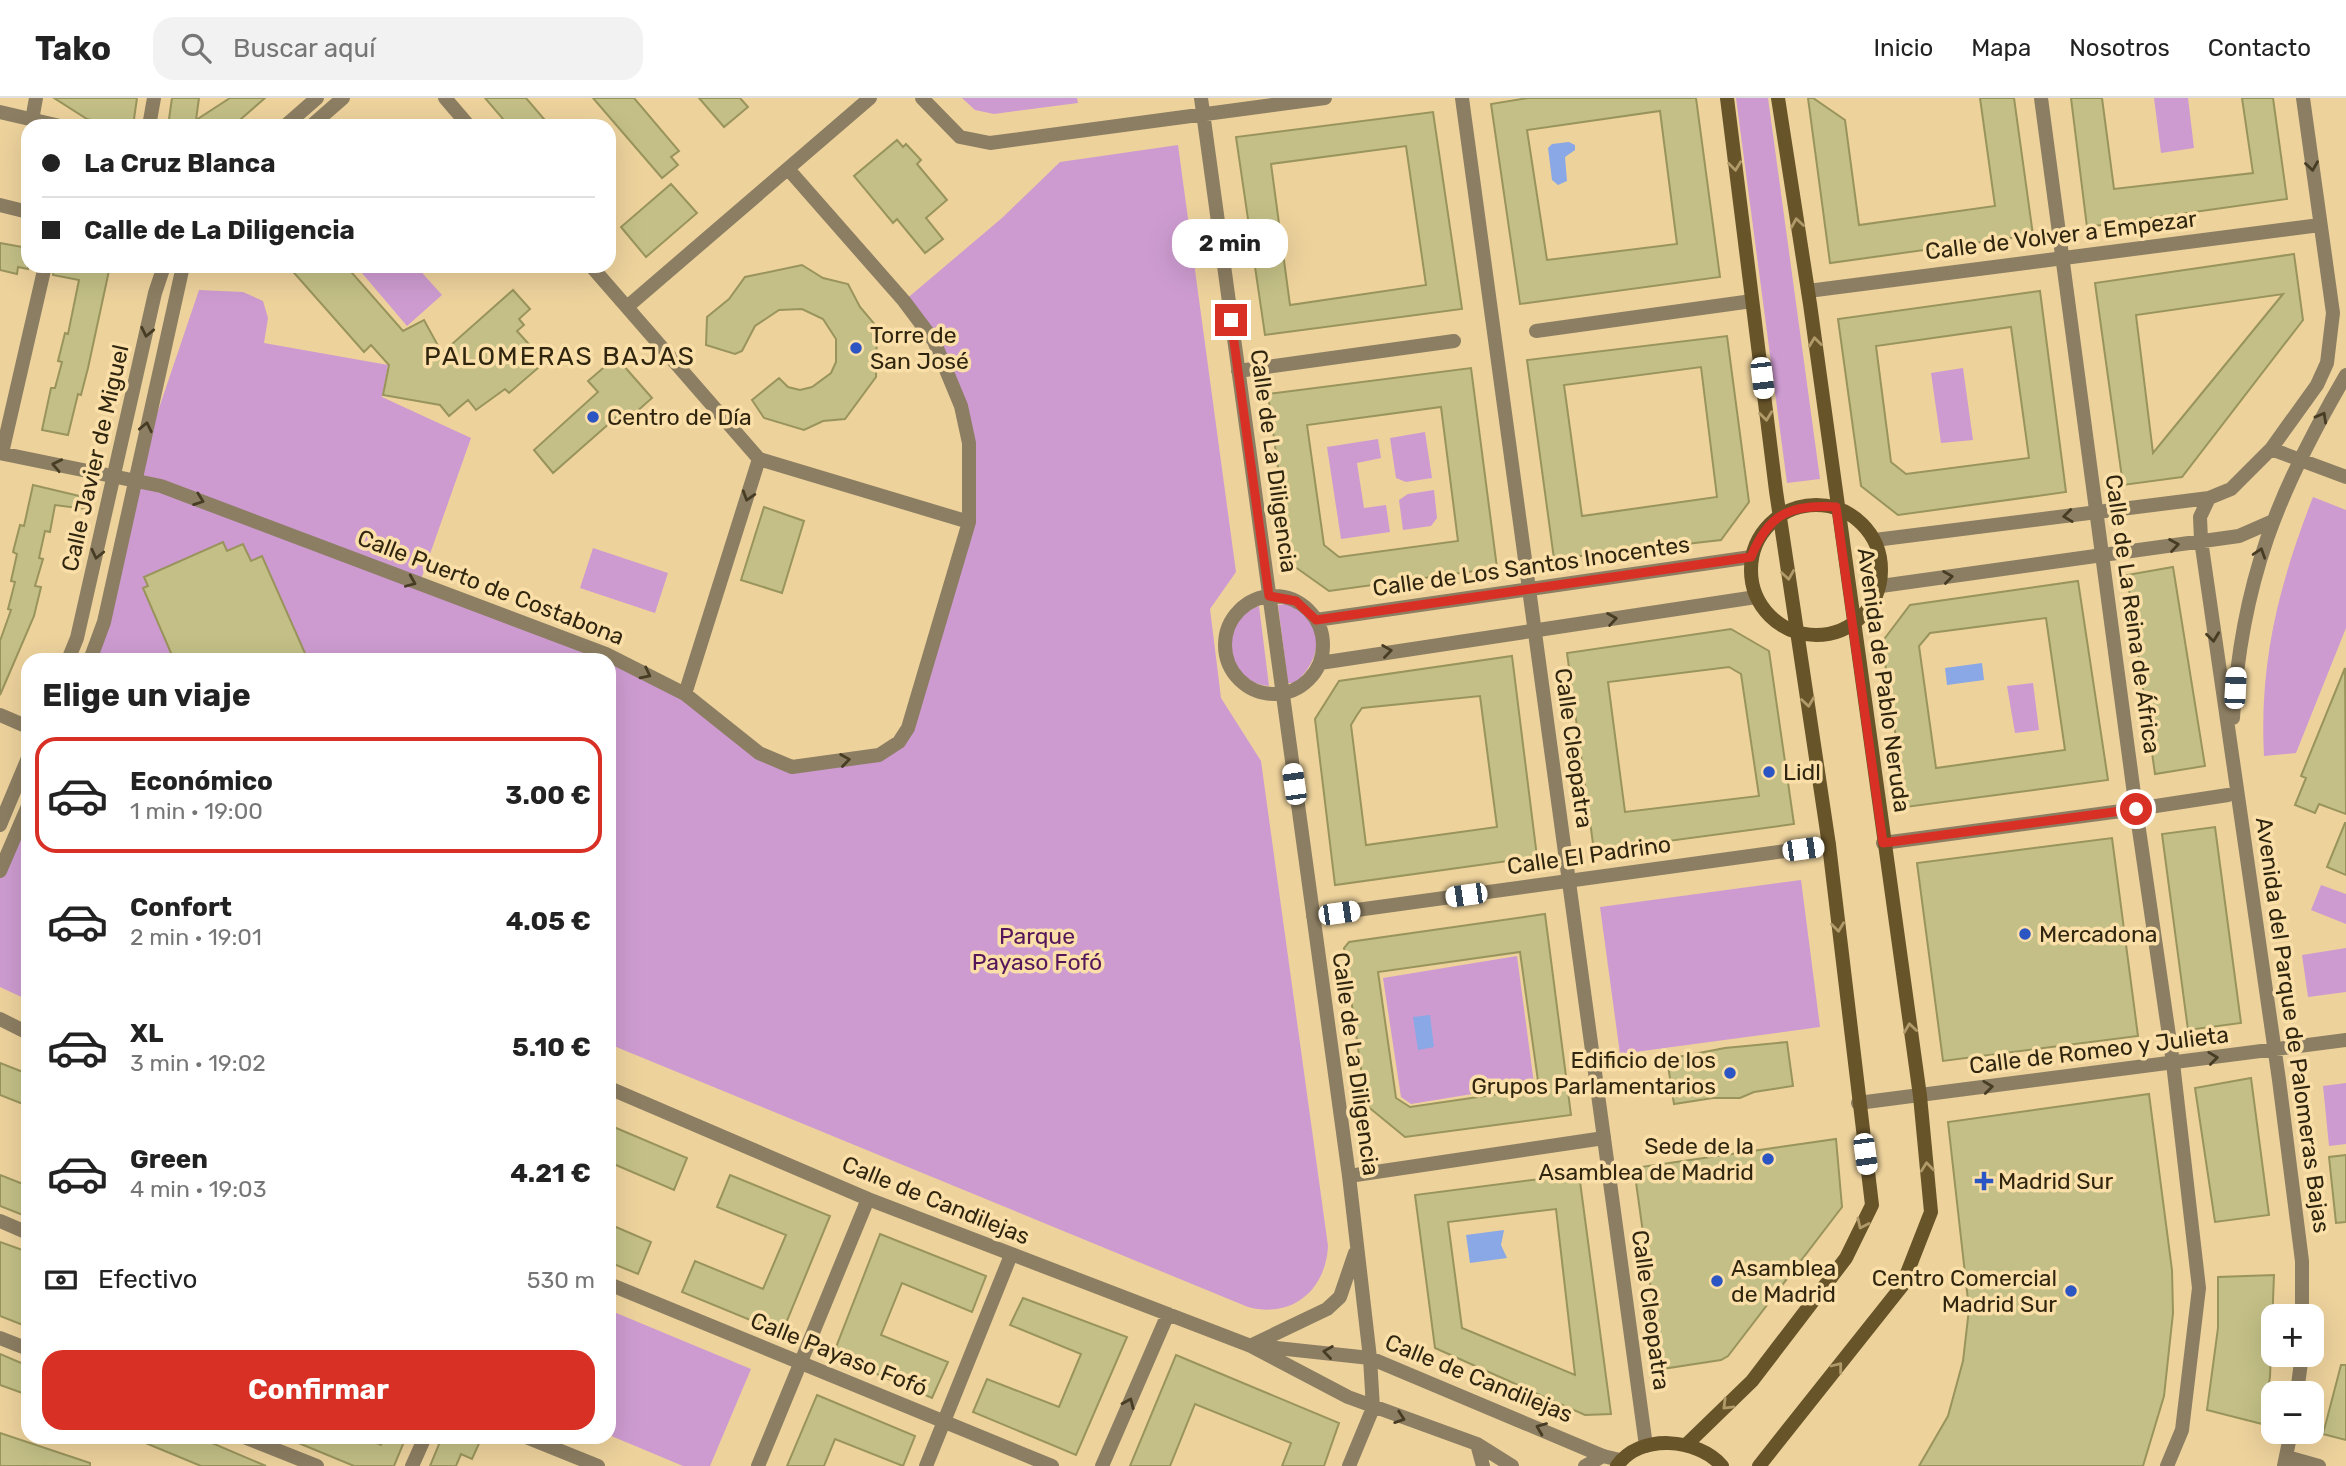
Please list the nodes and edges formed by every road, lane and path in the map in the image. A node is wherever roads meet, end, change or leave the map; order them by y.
1 (36, 98) edge
2 (154, 98) edge
3 (317, 98) edge
4 (343, 98) edge
5 (445, 98) edge
6 (870, 98) edge
7 (922, 98) edge
8 (1201, 98) edge
9 (1325, 98) edge
10 (1462, 98) edge
11 (1727, 98) edge
12 (1778, 98) edge
13 (2042, 98) edge
14 (2303, 98) edge
15 (0, 112) edge
16 (1203, 115) junction
17 (28, 119) edge
18 (32, 119) edge
19 (150, 119) edge
20 (293, 119) edge
21 (319, 119) edge
22 (463, 119) edge
23 (789, 170) junction
24 (0, 205) edge
25 (21, 210) edge
26 (2320, 225) junction
27 (2063, 258) junction
28 (43, 273) edge
29 (162, 273) edge
30 (181, 273) edge
31 (598, 273) edge
32 (1808, 290) junction
33 (1752, 301) junction
34 (627, 307) junction
35 (2333, 313) junction
36 (2346, 322) edge
37 (1536, 331) dead end
38 (1454, 341) dead end
39 (1238, 371) junction
40 (2346, 375) edge
41 (2271, 449) junction
42 (1, 453) edge
43 (759, 458) junction
44 (2299, 460) junction
45 (115, 477) junction
46 (2346, 477) edge
47 (135, 479) junction
48 (2209, 498) junction
49 (1836, 507) junction
50 (2097, 512) junction
51 (1779, 515) junction
52 (969, 522) junction
53 (2271, 522) junction
54 (1875, 540) junction
55 (2201, 540) junction
56 (2104, 555) junction
57 (1751, 557) junction
58 (1881, 586) junction
59 (1529, 589) junction
60 (1269, 596) junction
61 (1756, 597) junction
62 (1316, 620) junction
63 (1853, 625) junction
64 (1535, 631) junction
65 (1798, 634) junction
66 (71, 653) edge
67 (93, 653) edge
68 (603, 653) edge
69 (616, 659) edge
70 (1320, 663) junction
71 (685, 694) junction
72 (1281, 694) junction
73 (0, 715) edge
74 (21, 724) edge
75 (2232, 741) junction
76 (21, 775) edge
77 (2228, 795) dead end
78 (2136, 809) junction
79 (21, 822) edge
80 (0, 825) edge
81 (1883, 843) junction
82 (1829, 845) junction
83 (0, 871) edge
84 (1569, 881) junction
85 (1313, 916) junction
86 (0, 1019) edge
87 (21, 1030) edge
88 (2346, 1040) edge
89 (2275, 1050) junction
90 (2173, 1063) junction
91 (616, 1091) edge
92 (1920, 1096) junction
93 (1858, 1103) junction
94 (1604, 1138) junction
95 (1349, 1176) junction
96 (868, 1199) junction
97 (0, 1221) edge
98 (21, 1230) edge
99 (1357, 1246) junction
100 (1011, 1255) junction
101 (616, 1287) edge
102 (2302, 1304) edge
103 (1168, 1314) junction
104 (0, 1338) edge
105 (21, 1346) edge
106 (1251, 1346) junction
107 (1370, 1358) junction
108 (799, 1362) junction
109 (1373, 1408) junction
110 (944, 1422) junction
111 (262, 1444) edge
112 (422, 1444) edge
113 (543, 1444) edge
114 (1476, 1444) junction
115 (1687, 1444) junction
116 (2289, 1444) edge
117 (1646, 1446) junction
118 (1603, 1456) junction
119 (2285, 1462) edge
120 (1619, 1463) edge
121 (317, 1466) edge
122 (412, 1466) edge
123 (598, 1466) edge
124 (758, 1466) edge
125 (926, 1466) edge
126 (1052, 1466) edge
127 (1102, 1466) edge
128 (1349, 1466) edge
129 (1483, 1466) edge
130 (1513, 1466) edge
131 (1585, 1466) edge
132 (1722, 1466) edge
133 (1759, 1466) edge
134 (2167, 1466) edge
135 (2319, 1466) edge

1 - 18 street
2 - 19 street
3 - 20 street
4 - 21 street
5 - 22 street
6 - 23 street
7 - 16 street
8 - 16 street, Calle de La Diligencia
9 - 16 street
10 - 59 street, Calle Cleopatra
11 -> 33 main road
32 -> 12 main road, Avenida de Pablo Neruda
13 - 27 street, Calle de La Reina de África
14 -> 26 street
15 - 17 street
16 - 39 street, Calle de La Diligencia
23 - 34 street
23 - 52 street, Calle Puerto de Costabona
24 - 25 street
26 - 27 street, Calle de Volver a Empezar
26 - 35 street
27 - 32 street, Calle de Volver a Empezar
27 - 50 street, Calle de La Reina de África
28 - 42 street
29 -> 45 street, Calle Javier de Miguel
47 -> 30 street
31 - 34 street
49 -> 32 main road, Avenida de Pablo Neruda
33 - 37 street
33 -> 51 main road
34 - 43 street
35 - 36 street
35 - 41 street
38 - 39 street
39 - 60 street, Calle de La Diligencia
44 -> 40 street, Avenida del Parque de Palomeras Bajas
41 - 44 street
41 - 48 street
45 -> 42 street, Calle Puerto de Costabona
43 - 52 street
43 -> 71 street
44 - 46 street
44 - 53 street, Avenida del Parque de Palomeras Bajas
45 - 47 street, Calle Puerto de Costabona
45 -> 66 street, Calle Javier de Miguel
47 - 67 street
47 -> 68 street, Calle Puerto de Costabona
48 - 50 street
48 - 55 street, Avenida del Parque de Palomeras Bajas
49 - 51 main road
49 - 54 main road
49 - 63 main road, Avenida de Pablo Neruda
50 -> 54 street
50 - 56 street, Calle de La Reina de África
51 - 57 main road
51 -> 65 main road
71 -> 52 street, Calle Puerto de Costabona
53 - 55 street
75 -> 53 street, Avenida del Parque de Palomeras Bajas
54 - 58 main road
56 -> 55 street
55 -> 75 street, Avenida del Parque de Palomeras Bajas
58 -> 56 street
56 - 78 street, Calle de La Reina de África
57 - 59 street, Calle de Los Santos Inocentes
57 - 61 main road
58 - 63 main road
59 - 62 street, Calle de Los Santos Inocentes
59 - 64 street, Calle Cleopatra
60 - 62 street
60 - 72 street, Calle de La Diligencia
60 - 72 street
64 -> 61 street
61 - 65 main road
62 - 70 street
63 - 65 main road
63 - 81 main road, Avenida de Pablo Neruda
70 -> 64 street
64 - 84 street, Calle Cleopatra
65 -> 82 main road
69 -> 71 street, Calle Puerto de Costabona
70 - 72 street
72 - 85 street, Calle de La Diligencia
73 - 74 street
75 - 89 street, Avenida del Parque de Palomeras Bajas
76 - 80 street
77 - 78 street
78 - 81 street
78 - 90 street, Calle de La Reina de África
79 - 83 street
92 -> 81 main road, Avenida de Pablo Neruda
82 - 84 street, Calle El Padrino
82 -> 93 main road
84 - 85 street, Calle El Padrino
84 - 94 street, Calle Cleopatra
85 - 95 street, Calle de La Diligencia
86 - 87 street
88 - 89 street, Calle de Romeo y Julieta
90 -> 89 street, Calle de Romeo y Julieta
89 - 102 street, Avenida del Parque de Palomeras Bajas
92 -> 90 street, Calle de Romeo y Julieta
90 - 134 street, Calle de La Reina de África
91 - 96 street, Calle de Candilejas
92 - 93 street, Calle de Romeo y Julieta
133 -> 92 main road, Avenida de Pablo Neruda
93 -> 115 main road
94 - 95 street
94 - 117 street, Calle Cleopatra
95 - 99 street, Calle de La Diligencia
96 - 100 street, Calle de Candilejas
96 - 108 street
97 - 98 street
99 - 106 street, Calle de La Diligencia
99 - 107 street, Calle de La Diligencia
100 - 103 street, Calle de Candilejas
100 - 110 street
101 - 108 street, Calle Payaso Fofó
103 - 106 street, Calle de Candilejas
127 -> 103 street
104 - 105 street
107 -> 106 street, Calle de Candilejas
106 - 109 street, Calle de Candilejas
107 - 109 street, Calle de La Diligencia
118 -> 107 street, Calle de Candilejas
108 - 110 street, Calle Payaso Fofó
108 - 124 street
109 -> 114 street, Calle de Candilejas
109 - 128 street, Calle de La Diligencia
110 - 125 street
110 - 126 street, Calle Payaso Fofó
111 - 121 street
112 - 122 street
113 - 123 street
114 - 129 street
114 - 130 street, Calle de Candilejas
115 - 117 main road
115 - 132 main road
116 - 119 street
117 - 120 main road
118 - 120 street, Calle de Candilejas
118 - 131 street
119 - 135 street

